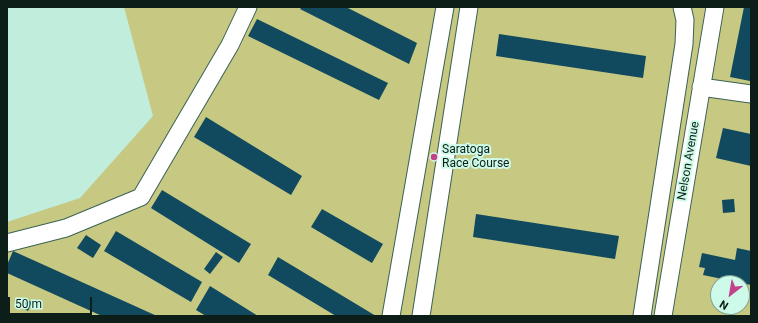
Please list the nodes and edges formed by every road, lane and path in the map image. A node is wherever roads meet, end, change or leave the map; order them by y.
1 (248, 7) edge
2 (445, 7) edge
3 (469, 7) edge
4 (682, 7) edge
5 (715, 7) edge
6 (701, 87) junction
7 (751, 94) edge
8 (7, 243) edge
9 (391, 316) edge
10 (421, 316) edge
11 (642, 316) edge
12 (663, 316) edge

1 - 8 street
2 - 9 street
3 - 10 street
4 - 11 street
5 - 6 street, Nelson Avenue
6 - 7 street
6 - 12 street, Nelson Avenue

